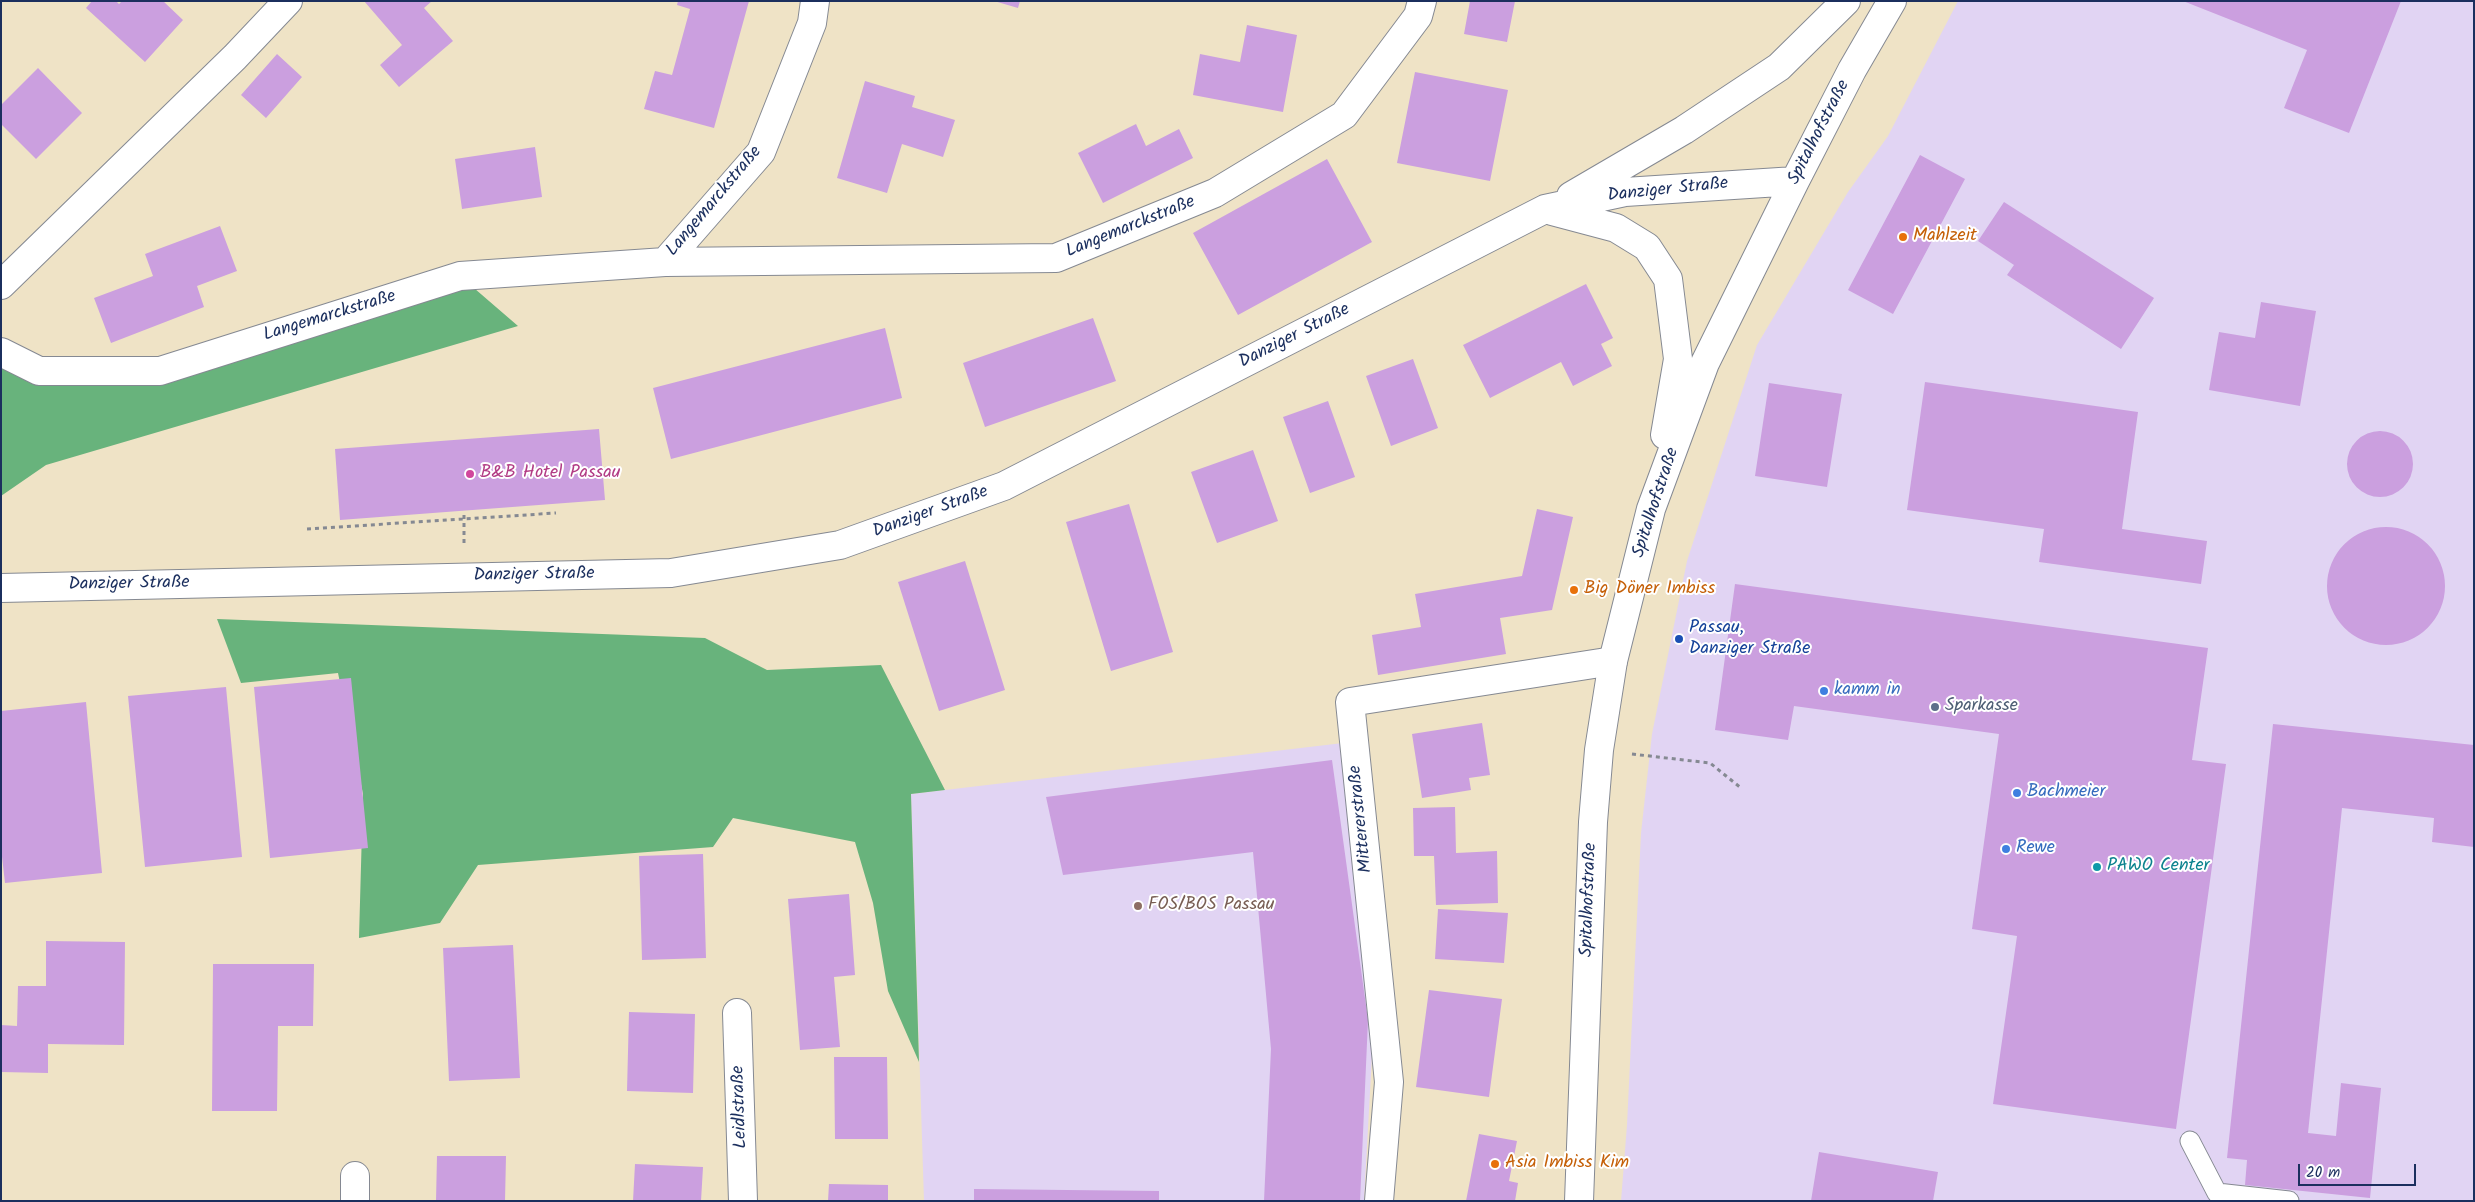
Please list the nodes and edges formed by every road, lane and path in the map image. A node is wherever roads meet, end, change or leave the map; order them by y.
1 (288, 1) edge
2 (815, 1) edge
3 (1422, 1) edge
4 (1846, 1) edge
5 (1892, 1) edge
6 (1795, 180) junction
7 (1548, 209) junction
8 (665, 262) junction
9 (1, 285) edge
10 (1, 352) edge
11 (1651, 509) junction
12 (464, 511) dead end
13 (556, 513) dead end
14 (464, 519) junction
15 (307, 529) dead end
16 (1, 588) edge
17 (1613, 661) junction
18 (1599, 750) junction
19 (1741, 788) dead end
20 (737, 1013) dead end
21 (2190, 1141) dead end
22 (743, 1201) edge
23 (1379, 1201) edge
24 (1579, 1201) edge
25 (2289, 1201) edge

1 - 9 street
2 - 8 street, Langemarckstraße
3 - 8 street, Langemarckstraße
4 - 7 street
5 - 6 street, Spitalhofstraße
6 - 7 street, Danziger Straße
6 - 11 street, Spitalhofstraße
7 - 11 street
7 - 16 street, Danziger Straße
8 - 10 street, Langemarckstraße
11 - 17 street, Spitalhofstraße
12 - 14 path
13 - 14 path
14 - 15 path
17 - 18 street, Spitalhofstraße
17 - 23 street, Mittererstraße
18 - 19 path
18 - 24 street, Spitalhofstraße
20 - 22 street, Leidlstraße
21 - 25 lane

